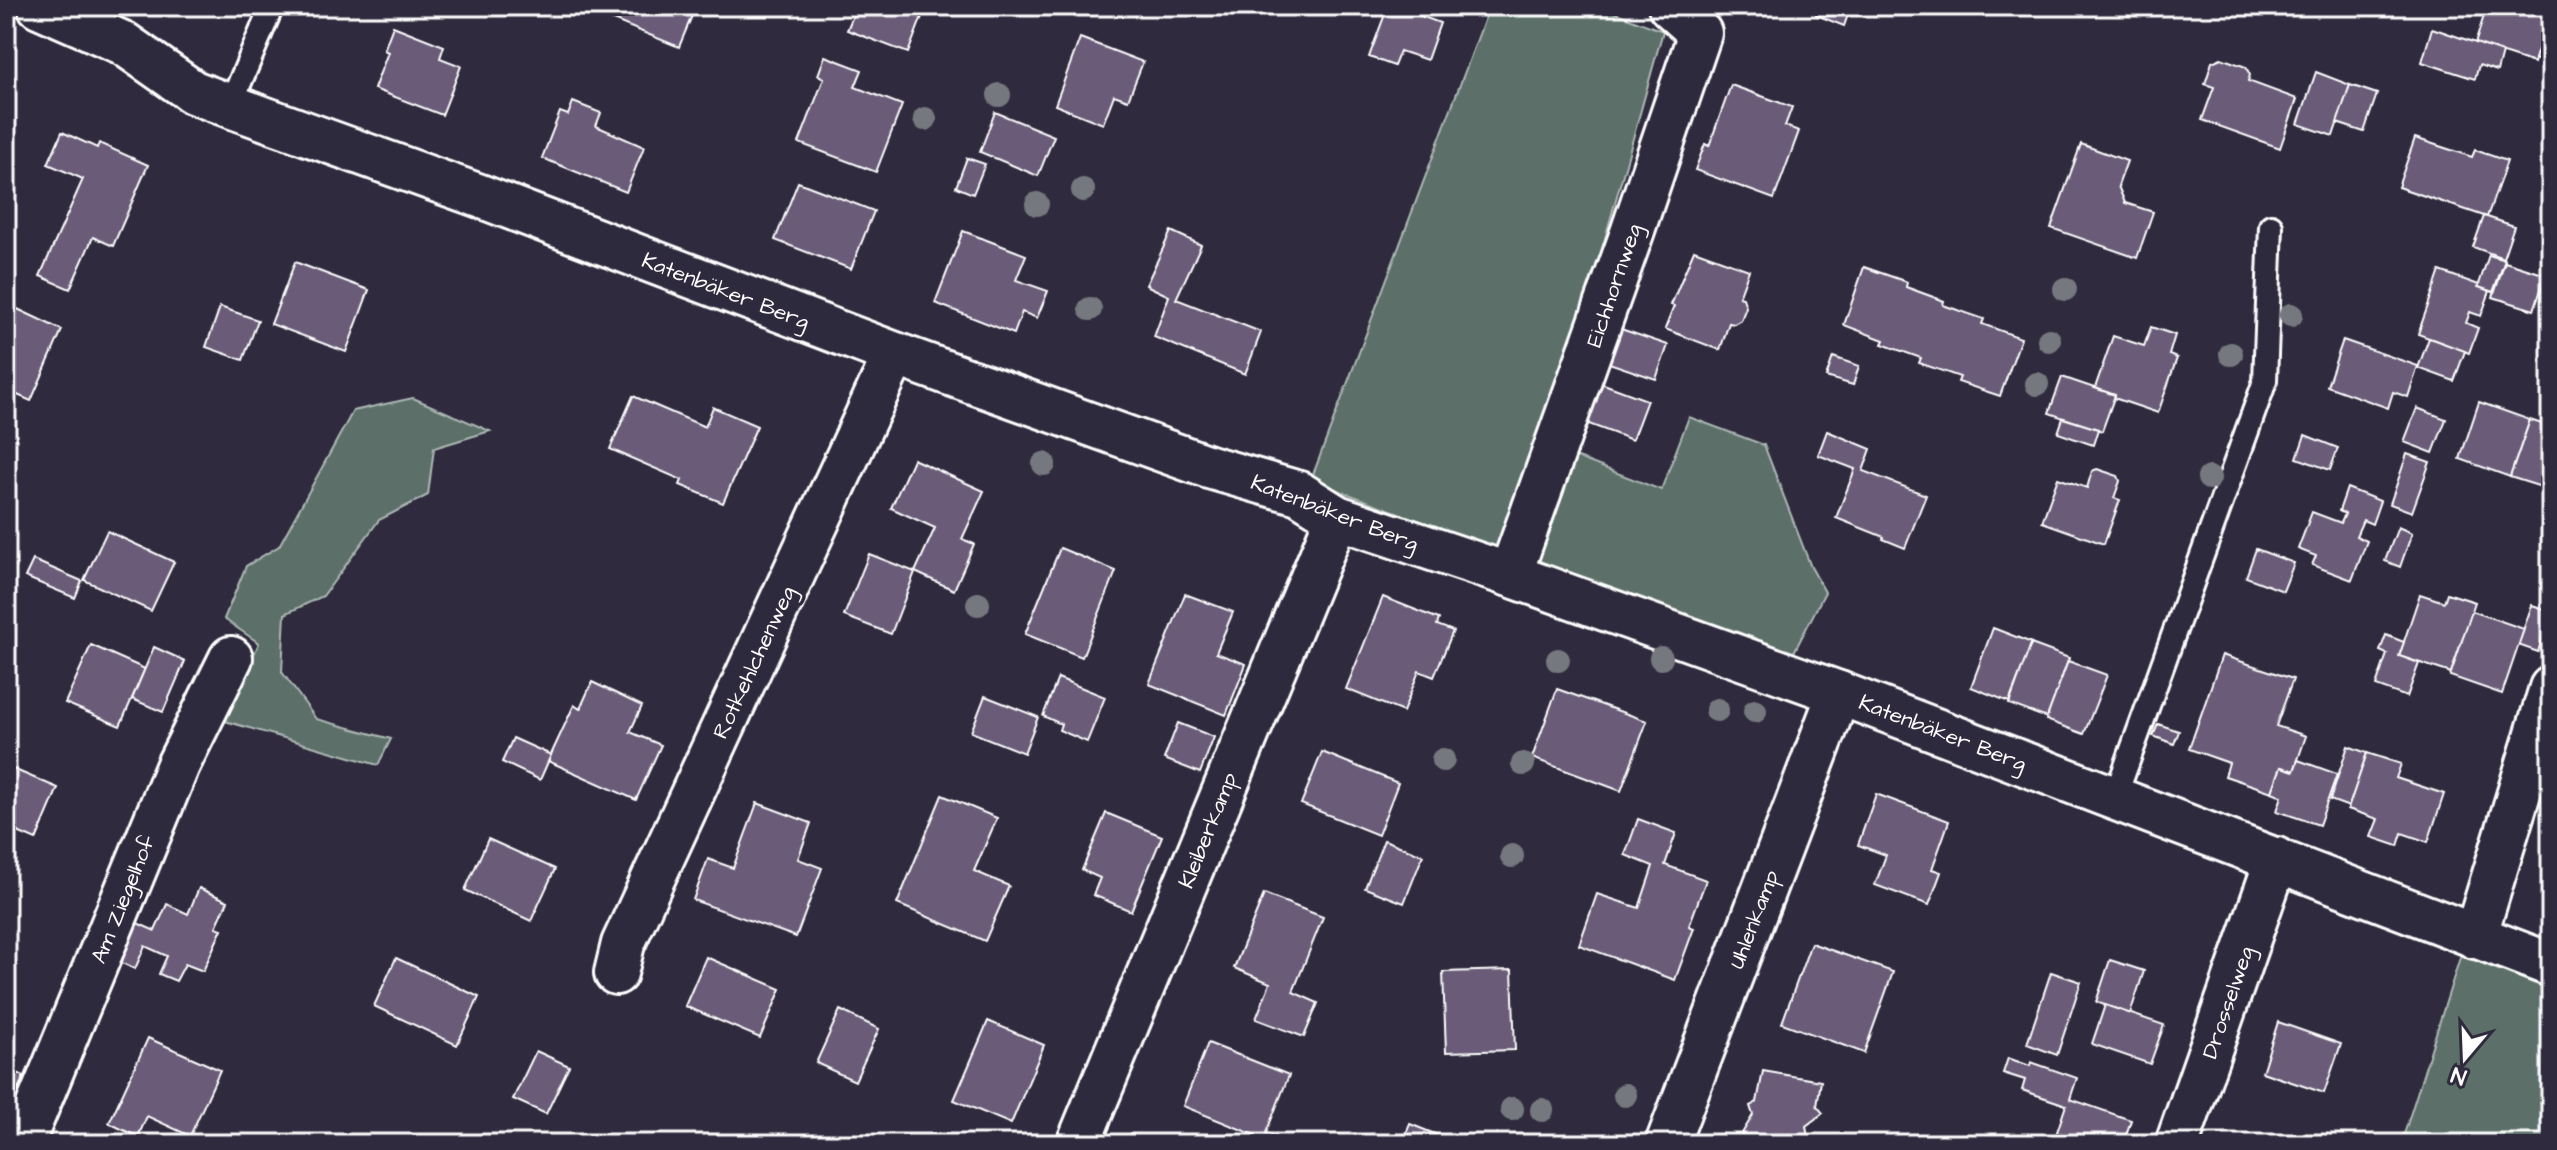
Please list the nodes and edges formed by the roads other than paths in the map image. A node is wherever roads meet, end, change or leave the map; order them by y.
1 (39, 6) edge
2 (272, 6) edge
3 (1670, 6) edge
4 (230, 106) junction
5 (2271, 226) dead end
6 (895, 354) junction
7 (1337, 517) junction
8 (1510, 575) junction
9 (231, 658) dead end
10 (2551, 688) edge
11 (1839, 693) junction
12 (2115, 797) junction
13 (2277, 859) junction
14 (2475, 937) junction
15 (2551, 965) edge
16 (616, 973) dead end
17 (22, 1144) edge
18 (1078, 1144) edge
19 (1667, 1144) edge
20 (2177, 1144) edge

1 - 4 street, Katenbäker Berg
2 - 4 lane
3 - 8 street, Eichhornweg
4 - 6 street, Katenbäker Berg
5 - 12 lane
6 - 7 street, Katenbäker Berg
6 - 16 street, Rotkehlchenweg
7 - 8 street, Katenbäker Berg
7 - 18 street, Kleiberkamp
8 - 11 street, Katenbäker Berg
9 - 17 street, Am Ziegelhof
10 - 14 street
11 - 12 street, Katenbäker Berg
11 - 19 street, Uhlenkamp
12 - 13 street, Katenbäker Berg
13 - 14 street, Katenbäker Berg
13 - 20 street, Drosselweg
14 - 15 street, Katenbäker Berg

